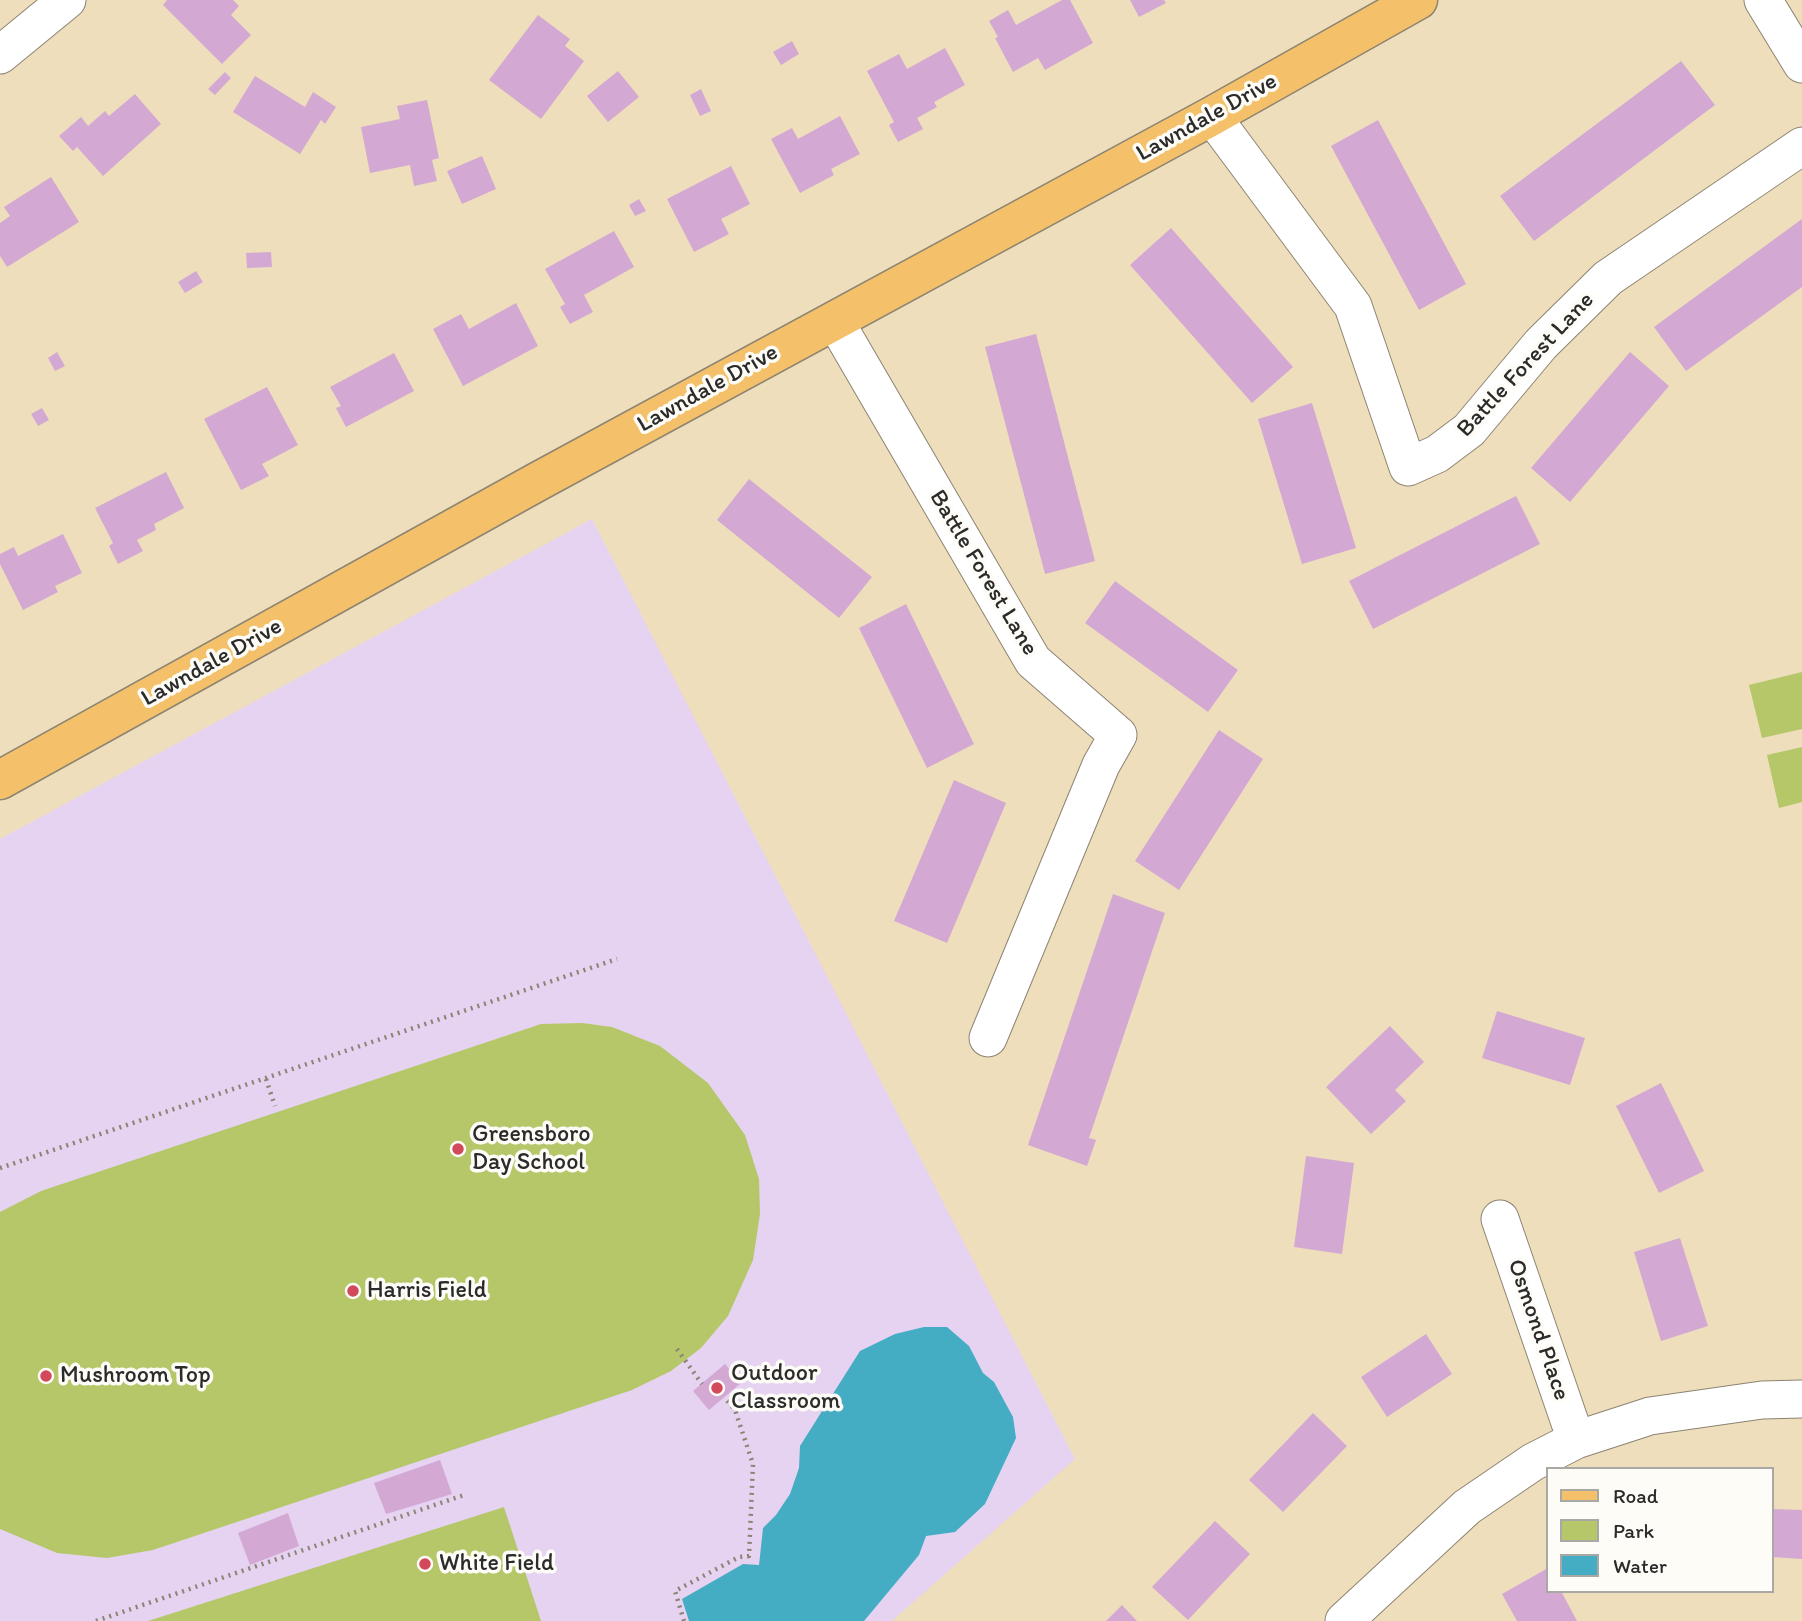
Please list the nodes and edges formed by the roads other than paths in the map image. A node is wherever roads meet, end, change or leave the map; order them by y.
1 (67, 0) edge
2 (1418, 0) edge
3 (1763, 0) edge
4 (0, 55) edge
5 (1802, 64) edge
6 (1212, 116) junction
7 (1802, 145) edge
8 (835, 321) junction
9 (0, 780) edge
10 (988, 1038) dead end
11 (1500, 1219) dead end
12 (1802, 1399) edge
13 (1576, 1440) junction
14 (1355, 1617) edge

1 - 4 street
2 - 6 main road, Lawndale Drive
3 - 5 street
6 - 7 street, Battle Forest Lane
6 - 8 main road, Lawndale Drive
8 - 9 main road, Lawndale Drive
8 - 10 street, Battle Forest Lane
11 - 13 street, Osmond Place
12 - 13 street
13 - 14 street

